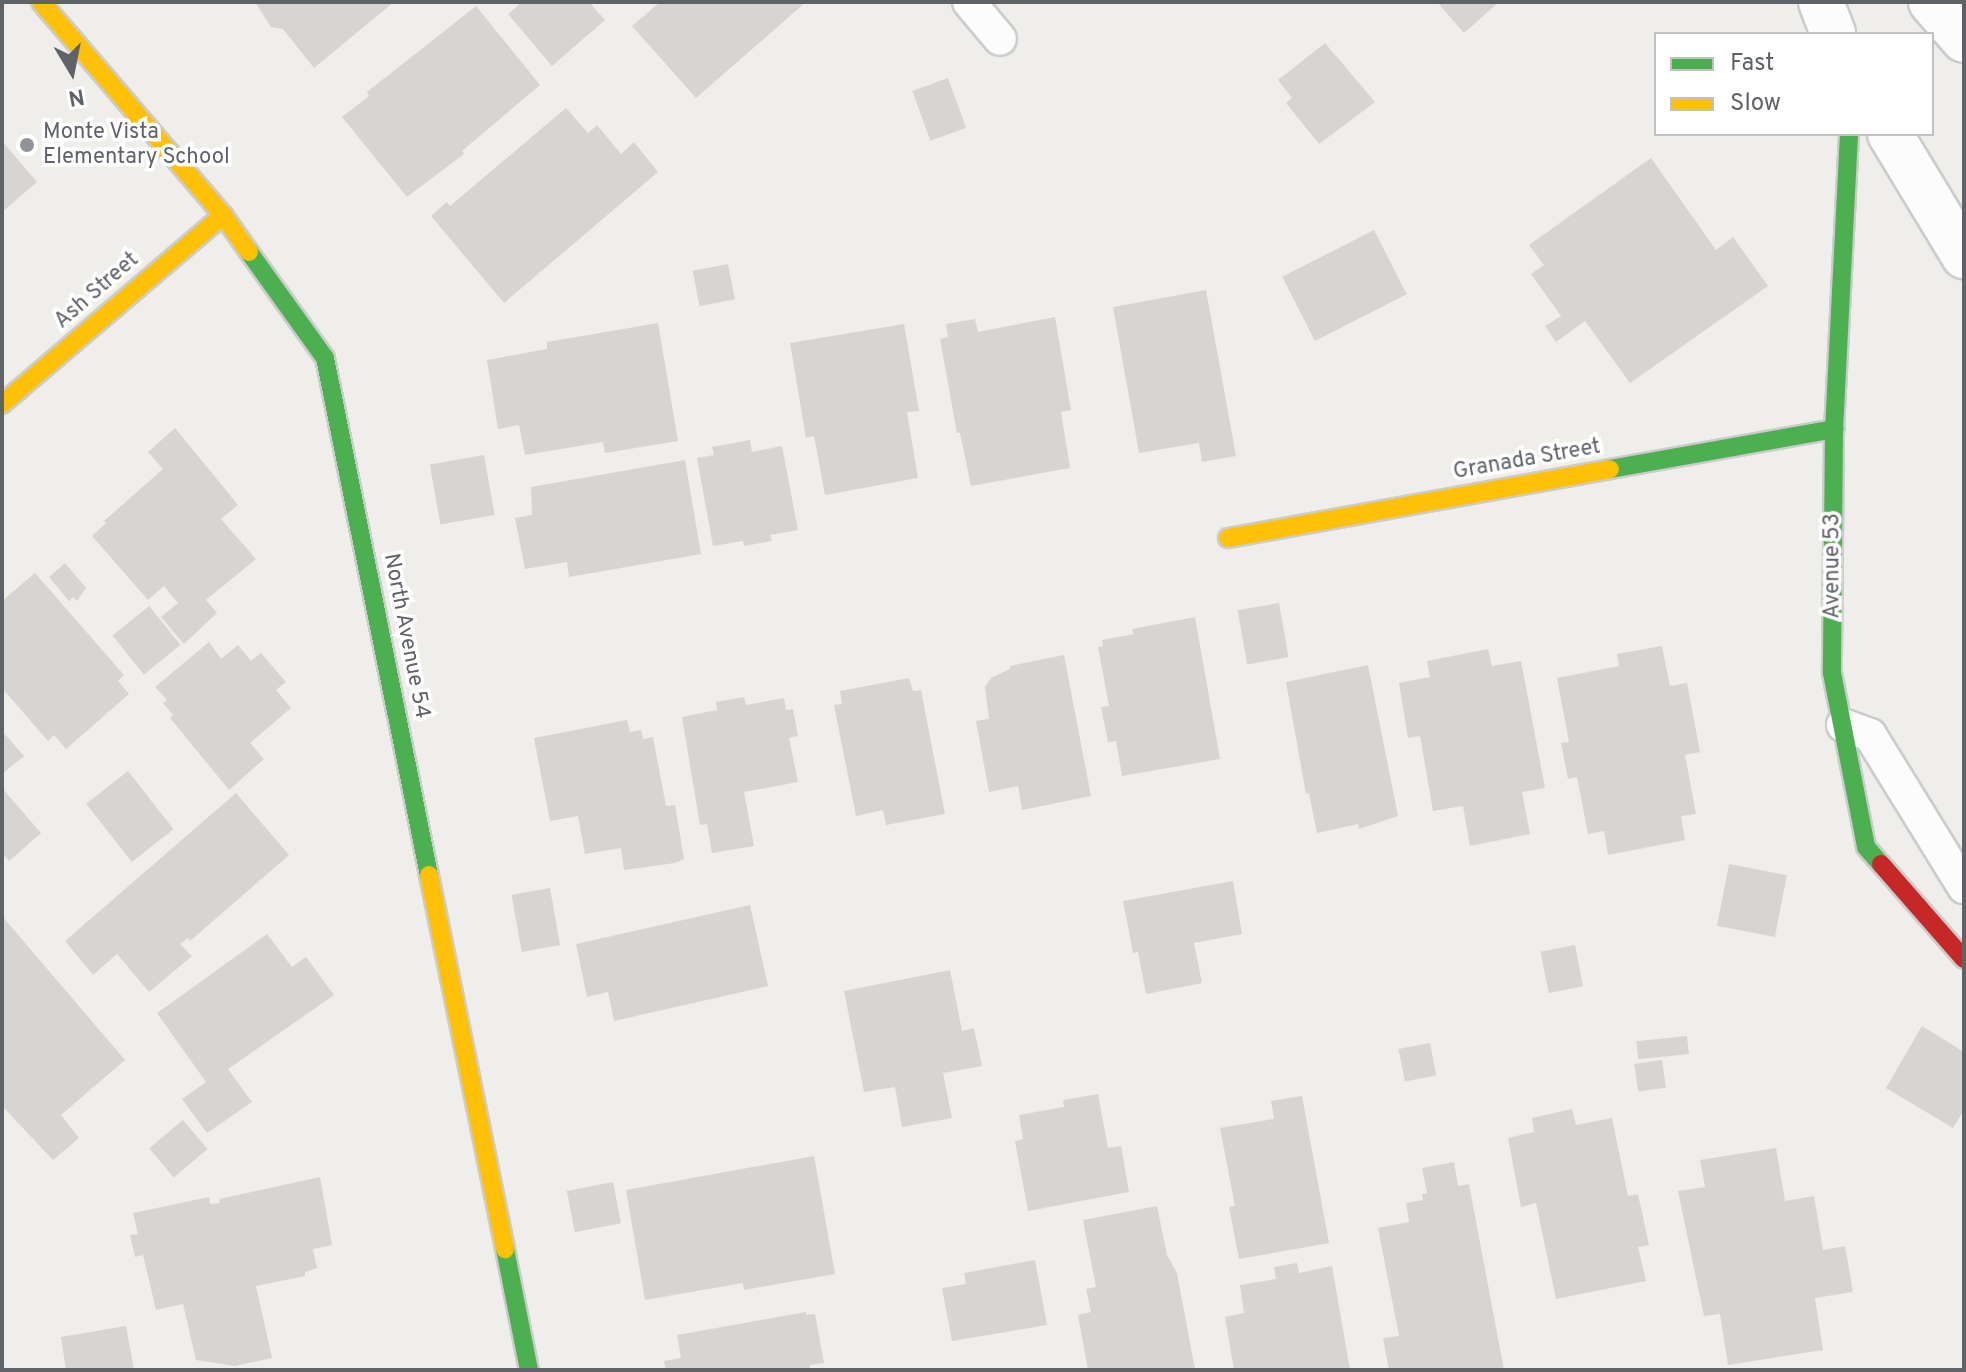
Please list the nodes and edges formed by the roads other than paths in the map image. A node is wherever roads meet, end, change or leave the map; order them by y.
1 (41, 2) edge
2 (969, 2) edge
3 (1821, 2) edge
4 (1931, 2) edge
5 (1832, 32) edge
6 (1000, 39) dead end
7 (1964, 40) edge
8 (1849, 136) edge
9 (1891, 136) edge
10 (223, 215) junction
11 (1964, 256) edge
12 (2, 404) edge
13 (1834, 429) junction
14 (1228, 538) dead end
15 (1843, 725) junction
16 (1964, 887) edge
17 (1964, 959) edge
18 (529, 1370) edge

1 - 10 street, North Avenue 54
2 - 6 lane
3 - 5 street
4 - 7 street
8 - 13 street, Avenue 53
9 - 11 street
10 - 12 street, Ash Street
10 - 18 street, North Avenue 54
13 - 14 street, Granada Street
13 - 15 street, Avenue 53
15 - 16 lane
15 - 17 street, Avenue 53

